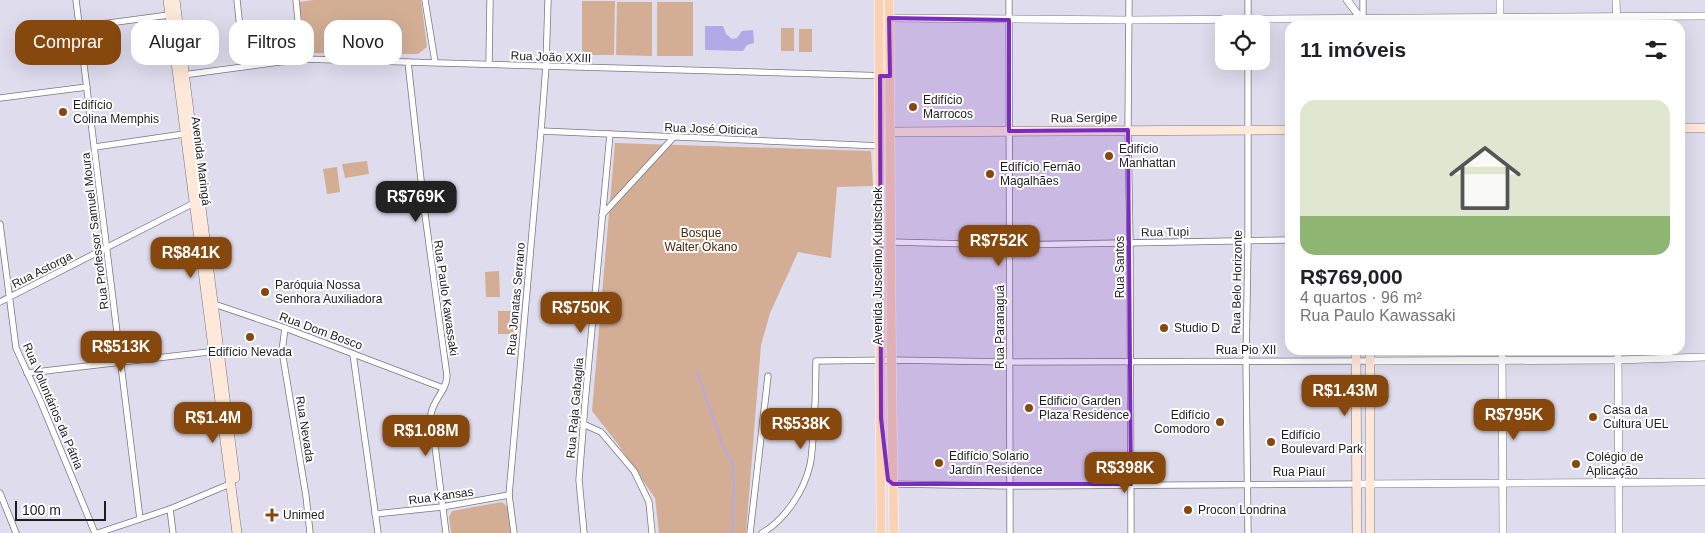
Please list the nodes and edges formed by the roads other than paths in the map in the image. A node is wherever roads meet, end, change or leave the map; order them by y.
1 (76, 0) edge
2 (168, 0) edge
3 (175, 0) edge
4 (237, 0) edge
5 (296, 0) edge
6 (425, 0) edge
7 (490, 0) edge
8 (548, 0) edge
9 (879, 0) edge
10 (889, 0) edge
11 (1009, 0) edge
12 (1129, 0) edge
13 (1248, 0) edge
14 (1347, 0) edge
15 (1363, 0) edge
16 (1500, 0) edge
17 (1616, 0) edge
18 (169, 15) junction
19 (1248, 15) edge
20 (1705, 16) edge
21 (879, 18) junction
22 (889, 18) junction
23 (79, 20) edge
24 (298, 20) edge
25 (1009, 20) junction
26 (1129, 20) junction
27 (1362, 20) edge
28 (1364, 20) edge
29 (1500, 20) edge
30 (1617, 20) edge
31 (1635, 20) edge
32 (121, 21) edge
33 (1215, 21) edge
34 (1270, 21) edge
35 (1285, 22) edge
36 (314, 59) edge
37 (408, 62) junction
38 (435, 62) junction
39 (489, 64) junction
40 (85, 65) edge
41 (252, 65) edge
42 (244, 66) junction
43 (546, 66) junction
44 (1248, 70) edge
45 (183, 75) junction
46 (885, 76) junction
47 (87, 86) junction
48 (0, 98) edge
49 (1685, 128) edge
50 (1705, 128) edge
51 (1128, 130) junction
52 (1248, 130) junction
53 (1285, 130) edge
54 (541, 131) junction
55 (1009, 131) junction
56 (891, 132) junction
57 (184, 134) junction
58 (610, 134) junction
59 (673, 138) junction
60 (880, 142) junction
61 (95, 147) junction
62 (197, 202) junction
63 (602, 215) junction
64 (0, 224) edge
65 (1248, 240) junction
66 (1285, 240) edge
67 (891, 242) junction
68 (1130, 243) junction
69 (1009, 245) junction
70 (108, 248) junction
71 (10, 297) junction
72 (0, 302) edge
73 (214, 304) junction
74 (285, 328) junction
75 (216, 351) junction
76 (353, 354) junction
77 (1356, 355) edge
78 (1370, 355) edge
79 (1502, 355) edge
80 (1618, 355) edge
81 (1705, 357) edge
82 (881, 360) junction
83 (891, 360) junction
84 (1502, 360) junction
85 (1618, 360) junction
86 (1356, 361) junction
87 (1370, 361) junction
88 (1010, 362) junction
89 (1131, 362) junction
90 (1246, 362) junction
91 (121, 363) junction
92 (27, 373) junction
93 (768, 376) dead end
94 (443, 388) junction
95 (881, 418) junction
96 (583, 424) junction
97 (1705, 482) edge
98 (1620, 483) junction
99 (230, 484) junction
100 (893, 484) junction
101 (1131, 484) junction
102 (1247, 484) junction
103 (1357, 484) junction
104 (1370, 484) junction
105 (1503, 484) junction
106 (1010, 486) junction
107 (0, 493) edge
108 (509, 495) junction
109 (442, 507) junction
110 (170, 508) junction
111 (375, 514) junction
112 (140, 519) junction
113 (16, 533) edge
114 (97, 533) edge
115 (173, 533) edge
116 (237, 533) edge
117 (243, 533) edge
118 (310, 533) edge
119 (378, 533) edge
120 (446, 533) edge
121 (514, 533) edge
122 (584, 533) edge
123 (652, 533) edge
124 (750, 533) edge
125 (762, 533) edge
126 (881, 533) edge
127 (894, 533) edge
128 (1010, 533) edge
129 (1131, 533) edge
130 (1248, 533) edge
131 (1357, 533) edge
132 (1370, 533) edge
133 (1503, 533) edge
134 (1619, 533) edge

1 - 23 street, Rua Professor Samuel Moura
2 - 18 main road, Avenida Maringá
3 - 45 main road, Avenida Maringá
4 - 42 street
5 - 24 street
6 - 38 street
7 - 39 street
8 - 43 street, Rua Jonatas Serrano
9 - 21 main road, Avenida Juscelino Kubitschek
10 - 22 main road, Avenida Juscelino Kubitschek
11 - 25 street, Rua Paranaguá
12 - 26 street, Rua Santos
13 - 19 street
14 - 27 street
15 - 28 street
16 - 29 street
17 - 30 street
18 - 32 street
18 - 57 main road, Avenida Maringá
20 - 31 street
21 - 22 street
21 - 46 main road, Avenida Juscelino Kubitschek
22 - 25 street
22 - 46 main road, Avenida Juscelino Kubitschek
25 - 26 street
25 - 55 street, Rua Paranaguá
26 - 33 street
26 - 51 street, Rua Santos
34 - 35 street
36 - 37 street, Rua João XXIII
37 - 38 street, Rua João XXIII
37 - 94 street, Rua Paulo Kawassaki
38 - 39 street, Rua João XXIII
39 - 43 street, Rua João XXIII
40 - 47 street, Rua Professor Samuel Moura
41 - 42 street, Rua João XXIII
42 - 45 street, Rua João XXIII
43 - 46 street, Rua João XXIII
43 - 54 street, Rua Jonatas Serrano
44 - 52 street, Rua Belo Horizonte
45 - 62 main road, Avenida Maringá
46 - 56 main road, Avenida Juscelino Kubitschek
46 - 60 main road, Avenida Juscelino Kubitschek
47 - 48 street
47 - 61 street, Rua Professor Samuel Moura
49 - 50 main road
51 - 52 main road, Rua Sergipe
51 - 55 main road, Rua Sergipe
51 - 68 street, Rua Santos
52 - 53 main road, Rua Sergipe
52 - 65 street, Rua Belo Horizonte
54 - 58 street, Rua José Oiticica
54 - 108 street, Rua Jonatas Serrano
55 - 56 main road, Rua Sergipe
55 - 69 street, Rua Paranaguá
56 - 60 street, Rua Sergipe
56 - 67 main road, Avenida Juscelino Kubitschek
57 - 61 street
57 - 62 main road, Avenida Maringá
58 - 59 street, Rua José Oiticica
58 - 63 street, Rua Raja Gabaglia
59 - 60 street, Rua José Oiticica
59 - 63 street
60 - 82 main road, Avenida Juscelino Kubitschek
61 - 70 street, Rua Professor Samuel Moura
62 - 70 street, Rua Astorga
62 - 73 main road, Avenida Maringá
62 - 75 main road, Avenida Maringá
63 - 96 street, Rua Raja Gabaglia
64 - 71 street, Rua Voluntários da Pátria
65 - 66 street, Rua Tupi
65 - 68 street, Rua Tupi
65 - 90 street, Rua Belo Horizonte
67 - 69 street, Rua Tupi
67 - 83 main road, Avenida Juscelino Kubitschek
68 - 69 street, Rua Tupi
68 - 89 street, Rua Santos
69 - 88 street, Rua Paranaguá
70 - 71 street, Rua Astorga
70 - 91 street, Rua Professor Samuel Moura
71 - 72 street, Rua Astorga
71 - 92 street, Rua Voluntários da Pátria
73 - 74 street, Rua Dom Bosco
73 - 75 main road, Avenida Maringá
74 - 76 street, Rua Dom Bosco
74 - 118 street, Rua Nevada
75 - 91 street
75 - 99 main road, Avenida Maringá
75 - 117 main road, Avenida Maringá
76 - 94 street, Rua Dom Bosco
76 - 111 street
77 - 86 main road
78 - 87 main road
79 - 84 street
80 - 85 street
81 - 85 street, Rua Pio XII
82 - 83 street, Rua Pio XII
82 - 95 main road, Avenida Juscelino Kubitschek
82 - 125 street, Rua Pio XII
83 - 88 street, Rua Pio XII
83 - 100 main road, Avenida Juscelino Kubitschek
84 - 85 street, Rua Pio XII
84 - 87 street, Rua Pio XII
84 - 105 street
85 - 98 street
86 - 87 street, Rua Pio XII
86 - 90 street, Rua Pio XII
86 - 103 main road
87 - 104 main road
88 - 89 street, Rua Pio XII
88 - 106 street, Rua Paranaguá
89 - 90 street, Rua Pio XII
89 - 101 street, Rua Santos
90 - 102 street, Rua Belo Horizonte
91 - 92 street
91 - 112 street, Rua Professor Samuel Moura
92 - 114 street, Rua Voluntários da Pátria
93 - 124 street
94 - 109 street
95 - 100 main road
95 - 126 main road, Avenida Juscelino Kubitschek
96 - 122 street, Rua Raja Gabaglia
96 - 123 street
97 - 98 street, Rua Piauí
98 - 105 street, Rua Piauí
98 - 134 street
99 - 110 street
99 - 116 main road, Avenida Maringá
100 - 106 street, Rua Piauí
100 - 127 main road, Avenida Juscelino Kubitschek
101 - 102 street, Rua Piauí
101 - 106 street, Rua Piauí
101 - 129 street, Rua Santos
102 - 103 street, Rua Piauí
102 - 130 street, Rua Belo Horizonte
103 - 104 street, Rua Piauí
103 - 131 main road
104 - 105 street, Rua Piauí
104 - 132 main road
105 - 133 street
106 - 128 street, Rua Paranaguá
107 - 113 street
108 - 109 street, Rua Kansas
108 - 121 street, Rua Jonatas Serrano
109 - 111 street, Rua Kansas
109 - 120 street
110 - 112 street
110 - 115 street
111 - 119 street
112 - 114 street

